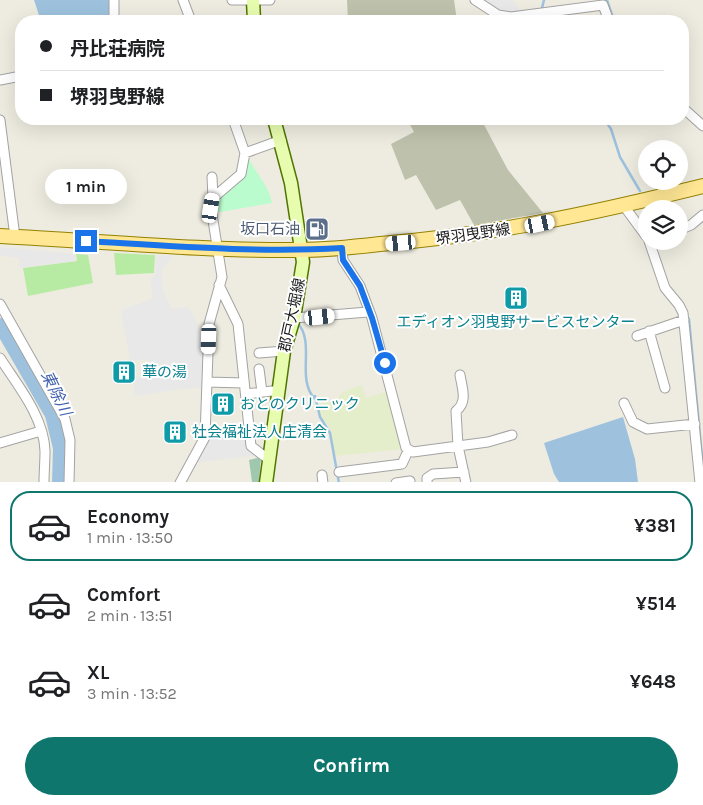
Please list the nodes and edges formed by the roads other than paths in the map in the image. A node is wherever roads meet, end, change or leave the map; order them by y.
1 (114, 0) edge
2 (183, 0) edge
3 (232, 0) edge
4 (270, 0) edge
5 (475, 0) edge
6 (253, 1) edge
7 (114, 15) edge
8 (189, 15) edge
9 (254, 15) edge
10 (498, 15) edge
11 (526, 15) edge
12 (607, 15) edge
13 (15, 77) edge
14 (0, 80) edge
15 (689, 113) edge
16 (0, 120) edge
17 (236, 125) edge
18 (276, 125) edge
19 (703, 126) edge
20 (280, 140) junction
21 (245, 153) junction
22 (212, 177) dead end
23 (703, 186) edge
24 (213, 198) junction
25 (624, 206) junction
26 (703, 215) edge
27 (638, 225) edge
28 (688, 226) edge
29 (0, 236) edge
30 (15, 236) junction
31 (342, 248) junction
32 (217, 249) junction
33 (303, 250) junction
34 (652, 250) edge
35 (219, 285) junction
36 (0, 306) edge
37 (368, 312) junction
38 (294, 318) junction
39 (684, 320) junction
40 (649, 331) junction
41 (637, 336) dead end
42 (284, 351) junction
43 (259, 353) dead end
44 (0, 358) edge
45 (259, 369) dead end
46 (460, 375) dead end
47 (207, 382) junction
48 (244, 383) junction
49 (665, 388) dead end
50 (262, 392) junction
51 (278, 393) junction
52 (246, 394) junction
53 (624, 403) dead end
54 (695, 424) junction
55 (41, 430) junction
56 (512, 435) dead end
57 (0, 443) edge
58 (458, 446) junction
59 (408, 451) junction
60 (268, 459) junction
61 (339, 472) dead end
62 (464, 472) junction
63 (425, 478) edge
64 (410, 481) dead end
65 (44, 482) edge
66 (70, 482) edge
67 (180, 482) edge
68 (266, 482) edge
69 (396, 482) edge
70 (466, 482) edge
71 (700, 482) edge

1 - 7 street
2 - 8 street
3 - 6 street
4 - 6 street
5 - 10 street
6 - 9 main road
11 - 12 street
13 - 14 street
15 - 19 street
16 - 30 street
17 - 21 street
18 - 20 main road, 郡戸大堀線
20 - 21 street
20 - 33 main road, 郡戸大堀線
21 - 24 street
22 - 24 street
23 - 25 main road, 堺羽曳野線
24 - 32 street
25 - 27 street
25 - 31 main road, 堺羽曳野線
26 - 28 street
29 - 30 main road, 堺羽曳野線
30 - 32 main road, 堺羽曳野線
31 - 33 main road, 堺羽曳野線
31 - 37 street
32 - 33 main road, 堺羽曳野線
32 - 35 street
33 - 38 main road, 郡戸大堀線
34 - 39 street
35 - 47 street
35 - 48 street
36 - 66 street
37 - 38 street
37 - 59 street
38 - 42 main road, 郡戸大堀線
39 - 40 street
39 - 54 street
40 - 41 street
40 - 49 street
42 - 43 street
42 - 51 main road, 郡戸大堀線
44 - 55 street
45 - 50 street
46 - 58 street
47 - 48 street
47 - 67 street
48 - 52 street
50 - 51 street
50 - 52 street
51 - 60 main road, 郡戸大堀線
52 - 60 street
53 - 54 street
54 - 71 street
55 - 57 street
55 - 65 street
56 - 58 street
58 - 59 street
58 - 62 street
59 - 61 street
60 - 68 main road, 郡戸大堀線
62 - 63 street
62 - 70 street
64 - 69 street

